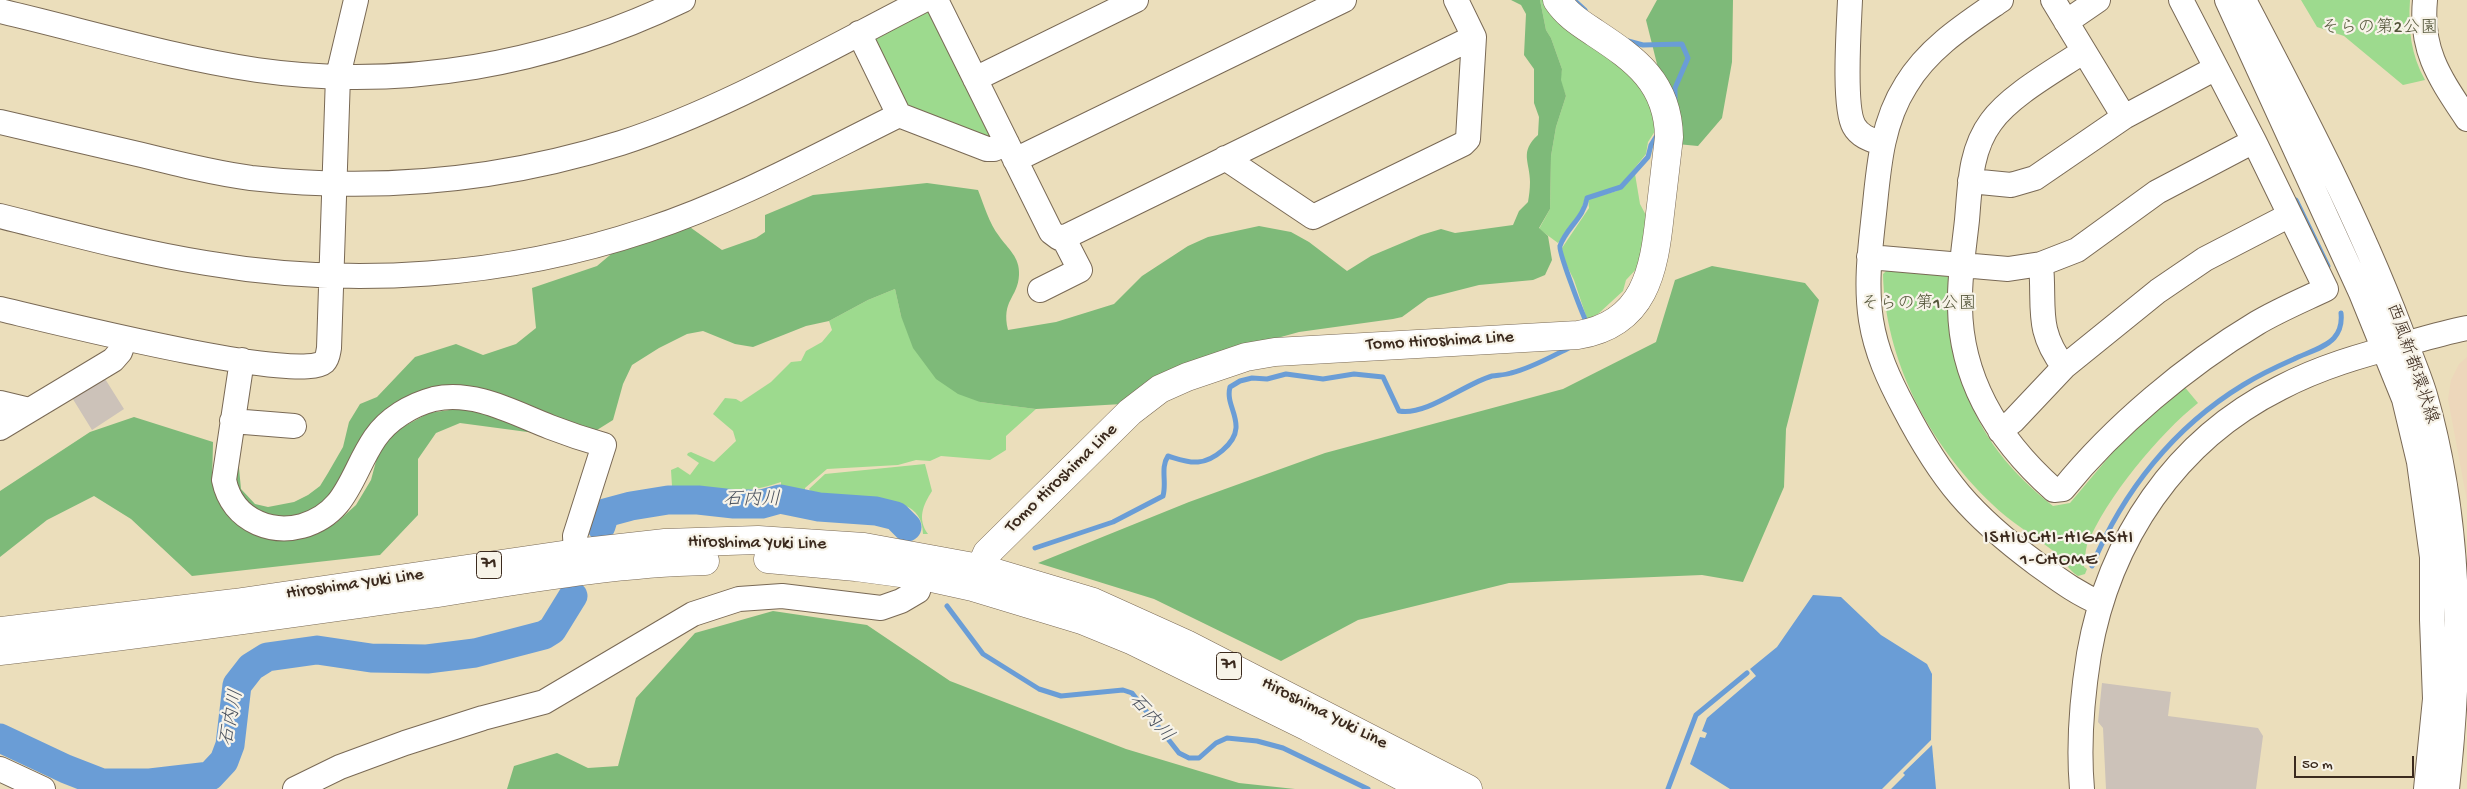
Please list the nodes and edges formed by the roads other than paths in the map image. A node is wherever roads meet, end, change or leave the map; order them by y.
1 (356, 0) edge
2 (683, 0) edge
3 (924, 0) edge
4 (936, 0) edge
5 (1136, 0) edge
6 (1344, 0) edge
7 (1456, 0) edge
8 (1557, 0) edge
9 (1850, 0) edge
10 (2053, 0) edge
11 (2098, 0) edge
12 (2181, 0) edge
13 (2227, 0) edge
14 (2244, 0) edge
15 (2425, 0) edge
16 (1997, 1) edge
17 (0, 11) edge
18 (2066, 22) junction
19 (859, 33) junction
20 (1474, 37) junction
21 (2084, 51) junction
22 (2216, 68) junction
23 (338, 76) junction
24 (975, 79) junction
25 (899, 115) junction
26 (2466, 116) edge
27 (2124, 117) junction
28 (0, 122) edge
29 (2254, 141) junction
30 (1883, 144) junction
31 (1011, 151) junction
32 (1225, 158) junction
33 (1970, 181) junction
34 (334, 184) junction
35 (2290, 215) junction
36 (0, 216) edge
37 (1063, 237) junction
38 (1869, 257) junction
39 (2041, 264) junction
40 (1962, 266) junction
41 (331, 275) junction
42 (1040, 290) dead end
43 (0, 309) edge
44 (2467, 328) edge
45 (125, 339) junction
46 (2395, 347) junction
47 (242, 360) junction
48 (2064, 367) junction
49 (0, 403) edge
50 (29, 410) junction
51 (232, 421) junction
52 (294, 426) dead end
53 (0, 428) edge
54 (2000, 431) junction
55 (2450, 523) junction
56 (576, 553) junction
57 (925, 567) junction
58 (976, 578) junction
59 (2467, 598) edge
60 (2100, 603) junction
61 (0, 631) edge
62 (0, 651) edge
63 (2467, 701) edge
64 (0, 769) edge
65 (44, 789) edge
66 (295, 789) edge
67 (1426, 789) edge
68 (1468, 789) edge
69 (2082, 789) edge
70 (2426, 789) edge
71 (2447, 789) edge

1 - 23 street
2 - 23 street
3 - 19 street
4 - 24 street
5 - 24 street
6 - 31 street
7 - 20 street
8 - 58 main road, Tomo Hiroshima Line
9 - 30 street
10 - 18 street
11 - 18 street
12 - 22 street
13 - 46 street, 西風新都環状線
14 - 46 street, 西風新都環状線
15 - 26 street
16 - 30 street
17 - 23 street
18 - 21 street
19 - 25 street
19 - 34 street
20 - 32 street
20 - 32 street
21 - 27 street
21 - 33 street
22 - 27 street
22 - 29 street
23 - 34 street
24 - 31 street
25 - 31 street
25 - 41 street
27 - 33 street
28 - 34 street
29 - 35 street
29 - 39 street
30 - 38 street
31 - 37 street
32 - 37 street
33 - 40 street
34 - 41 street
35 - 48 street
35 - 54 street
36 - 41 street
37 - 42 street
38 - 40 street
38 - 60 street
39 - 40 street
39 - 48 street
40 - 54 street
41 - 47 street
43 - 45 street
44 - 46 street
45 - 47 street
45 - 50 street
46 - 55 street, 西風新都環状線
46 - 60 street
46 - 70 street, 西風新都環状線
47 - 51 street
48 - 54 street
49 - 50 street
50 - 53 street
51 - 52 street
51 - 56 street
55 - 59 street
55 - 71 street, 西風新都環状線
56 - 57 main road, Hiroshima Yuki Line / 71
56 - 61 main road, Hiroshima Yuki Line / 71
57 - 58 main road, Hiroshima Yuki Line / 71
57 - 62 main road, Hiroshima Yuki Line / 71
57 - 66 street
58 - 67 main road, Hiroshima Yuki Line / 71
58 - 68 main road, Hiroshima Yuki Line / 71
60 - 69 street
63 - 71 street
64 - 65 street

